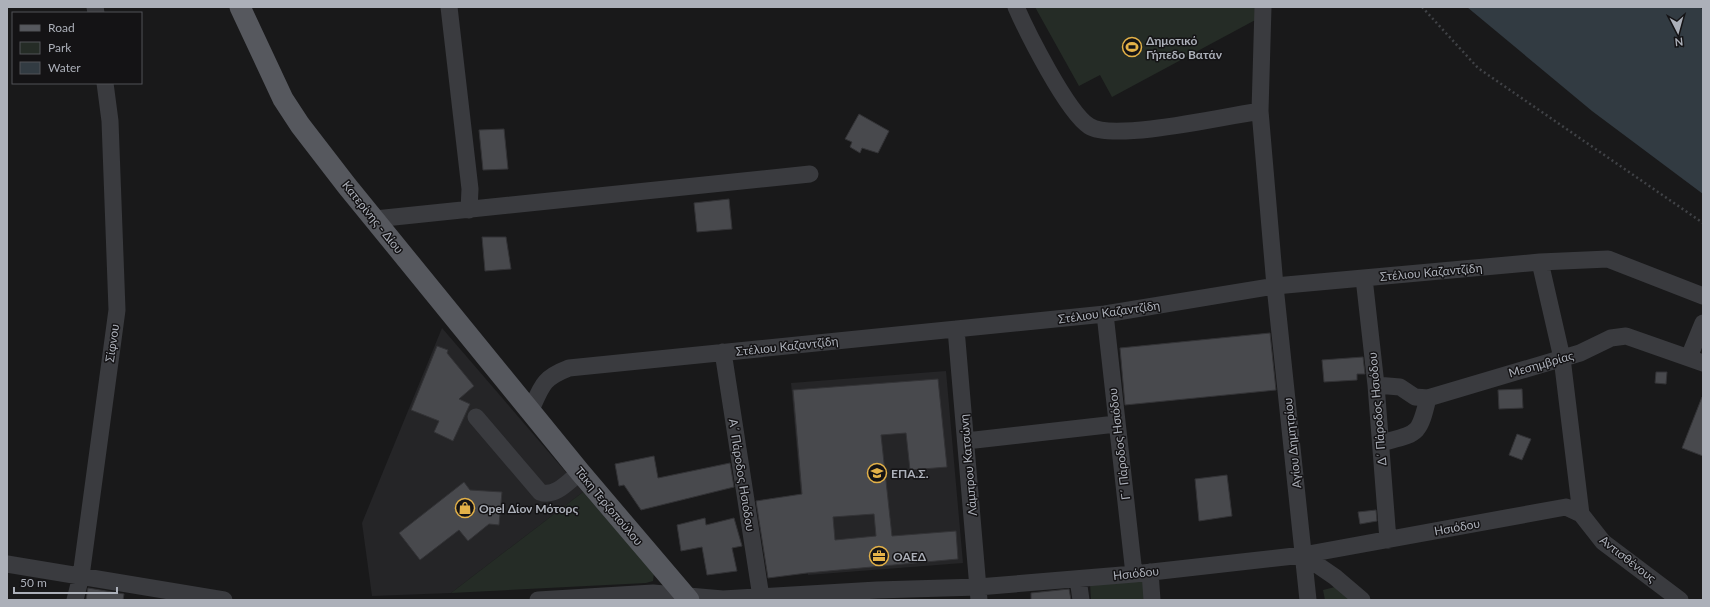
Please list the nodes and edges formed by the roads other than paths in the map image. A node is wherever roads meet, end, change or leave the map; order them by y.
1 (240, 7) edge
2 (448, 7) edge
3 (1016, 7) edge
4 (1263, 7) edge
5 (105, 84) edge
6 (1260, 111) junction
7 (810, 174) dead end
8 (469, 210) junction
9 (375, 219) junction
10 (1540, 262) junction
11 (1364, 278) junction
12 (1275, 286) junction
13 (1703, 296) edge
14 (1104, 314) junction
15 (1703, 323) edge
16 (956, 329) junction
17 (723, 352) junction
18 (1562, 358) junction
19 (1696, 360) edge
20 (1376, 385) junction
21 (1428, 398) junction
22 (531, 410) junction
23 (476, 417) dead end
24 (1116, 424) junction
25 (966, 442) junction
26 (1381, 443) junction
27 (580, 472) junction
28 (1581, 514) junction
29 (1388, 540) junction
30 (1303, 555) junction
31 (7, 564) edge
32 (1142, 573) junction
33 (80, 576) junction
34 (1078, 579) junction
35 (979, 593) edge
36 (878, 595) edge
37 (687, 598) edge
38 (761, 598) junction
39 (75, 600) edge
40 (224, 600) edge
41 (538, 600) edge
42 (543, 600) edge
43 (1081, 600) edge
44 (1152, 600) edge
45 (1308, 600) edge
46 (1362, 600) edge
47 (1680, 600) edge

1 - 9 main road, Κατερίνης - Δίου
2 - 8 street
3 - 6 street
4 - 6 street, Αγίου Δημητρίου
5 - 33 street, Σίφνου
6 - 12 street, Αγίου Δημητρίου
7 - 8 street
8 - 9 street
9 - 22 main road, Κατερίνης - Δίου
10 - 11 street, Στέλιου Καζαντζίδη
10 - 13 street, Στέλιου Καζαντζίδη
10 - 18 street
11 - 12 street, Στέλιου Καζαντζίδη
11 - 20 street, Δ΄ Πάροδος Ησιόδου
12 - 14 street, Στέλιου Καζαντζίδη
12 - 30 street, Αγίου Δημητρίου
14 - 16 street, Στέλιου Καζαντζίδη
14 - 24 street, Γ΄ Πάροδος Ησιόδου
15 - 19 street
16 - 17 street, Στέλιου Καζαντζίδη
16 - 25 street, Λάμπρου Κατσώνη
17 - 22 street, Στέλιου Καζαντζίδη
17 - 38 street, Α΄ Πάροδος Ησιόδου
18 - 19 street, Μεσημβρίας
18 - 21 street, Μεσημβρίας
18 - 28 street
20 - 21 street, Μεσημβρίας
20 - 26 street, Δ΄ Πάροδος Ησιόδου
21 - 26 street
22 - 27 main road, Τάκη Τερζοπούλου
23 - 27 street
24 - 25 street
24 - 32 street, Γ΄ Πάροδος Ησιόδου
25 - 35 street, Λάμπρου Κατσώνη
26 - 29 street, Δ΄ Πάροδος Ησιόδου
27 - 37 main road, Τάκη Τερζοπούλου
28 - 29 street, Ησιόδου
28 - 47 street, Αντισθένους
29 - 30 street, Ησιόδου
30 - 32 street, Ησιόδου
30 - 45 street, Αγίου Δημητρίου
30 - 46 street
31 - 33 street
32 - 34 street, Ησιόδου
32 - 44 street, Γ΄ Πάροδος Ησιόδου
33 - 39 street, Σίφνου
33 - 40 street
34 - 35 street, Ησιόδου
34 - 43 street
35 - 36 street, Ησιόδου
36 - 38 street, Ησιόδου
37 - 38 street, Ησιόδου
37 - 42 street, Ησιόδου
41 - 42 street, Ησιόδου

